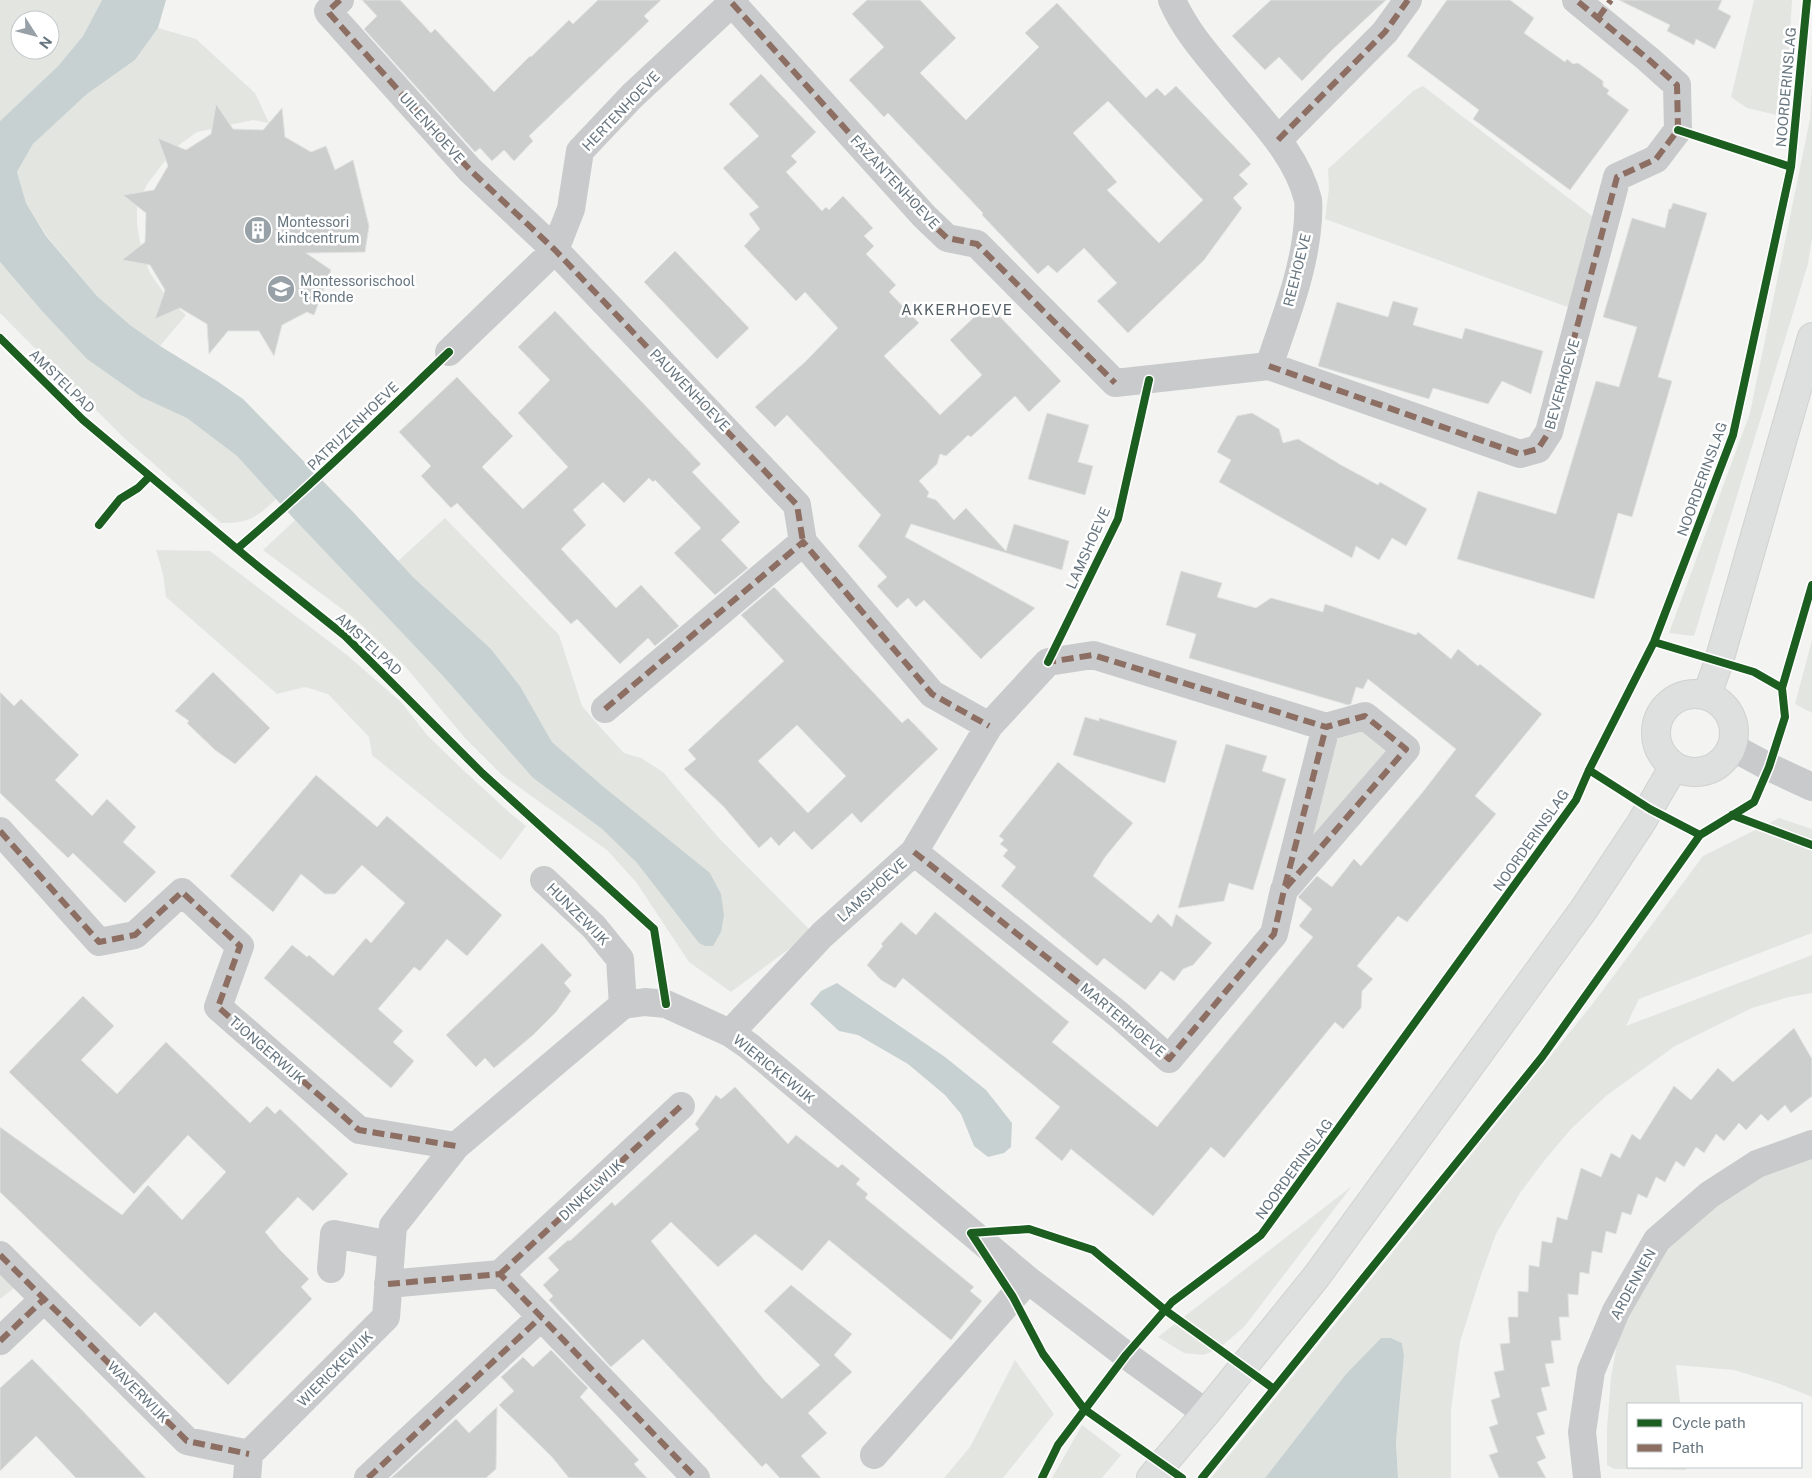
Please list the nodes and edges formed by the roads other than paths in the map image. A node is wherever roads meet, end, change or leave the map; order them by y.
1 (340, 0) edge
2 (1172, 0) edge
3 (1408, 0) edge
4 (1576, 0) edge
5 (734, 2) edge
6 (1605, 9) edge
7 (1278, 140) junction
8 (555, 250) junction
9 (1812, 337) edge
10 (449, 352) dead end
11 (1269, 366) junction
12 (803, 542) junction
13 (1707, 696) junction
14 (605, 709) dead end
15 (989, 726) junction
16 (1326, 727) junction
17 (1732, 747) junction
18 (1674, 766) junction
19 (1812, 787) edge
20 (0, 831) edge
21 (914, 852) junction
22 (544, 880) dead end
23 (1284, 890) junction
24 (623, 1005) junction
25 (730, 1033) junction
26 (681, 1106) dead end
27 (1812, 1144) edge
28 (456, 1146) junction
29 (391, 1245) junction
30 (0, 1255) edge
31 (331, 1269) dead end
32 (500, 1274) junction
33 (1028, 1280) junction
34 (388, 1284) junction
35 (44, 1299) junction
36 (541, 1317) junction
37 (0, 1341) edge
38 (1206, 1413) junction
39 (874, 1455) dead end
40 (248, 1466) edge
41 (368, 1478) edge
42 (696, 1478) edge
43 (1151, 1478) edge
44 (1587, 1478) edge

1 - 8 street, UILENHOEVE
2 - 7 street, REEHOEVE
3 - 7 street
4 - 6 street, BEVERHOEVE
5 - 8 street, HERTENHOEVE
5 - 11 street, FAZANTENHOEVE
6 - 11 street, BEVERHOEVE
7 - 11 street, REEHOEVE
8 - 10 street
8 - 12 street, PAUWENHOEVE
9 - 13 main road
12 - 14 street
12 - 15 street
13 - 17 main road
13 - 18 main road
15 - 16 street, LAMSHOEVE
15 - 21 street, LAMSHOEVE
16 - 23 street, MARTERHOEVE
16 - 23 street, MARTERHOEVE
17 - 18 main road
17 - 19 street
18 - 38 main road
20 - 28 street, TJONGERWIJK
21 - 23 street, MARTERHOEVE
21 - 25 street, LAMSHOEVE
22 - 24 street, HUNZEWIJK
24 - 25 street, WIERICKEWIJK
24 - 28 street, WIERICKEWIJK
25 - 33 street, WIERICKEWIJK
26 - 32 street, DINKELWIJK
27 - 44 street, ARDENNEN
28 - 29 street, WIERICKEWIJK
29 - 31 street
29 - 34 street, WIERICKEWIJK
30 - 35 street, WAVERWIJK
32 - 34 street
32 - 36 street
33 - 38 street, WIERICKEWIJK
33 - 39 street
34 - 40 street, WIERICKEWIJK
35 - 37 street
35 - 40 street, WAVERWIJK
36 - 41 street
36 - 42 street
38 - 43 main road

